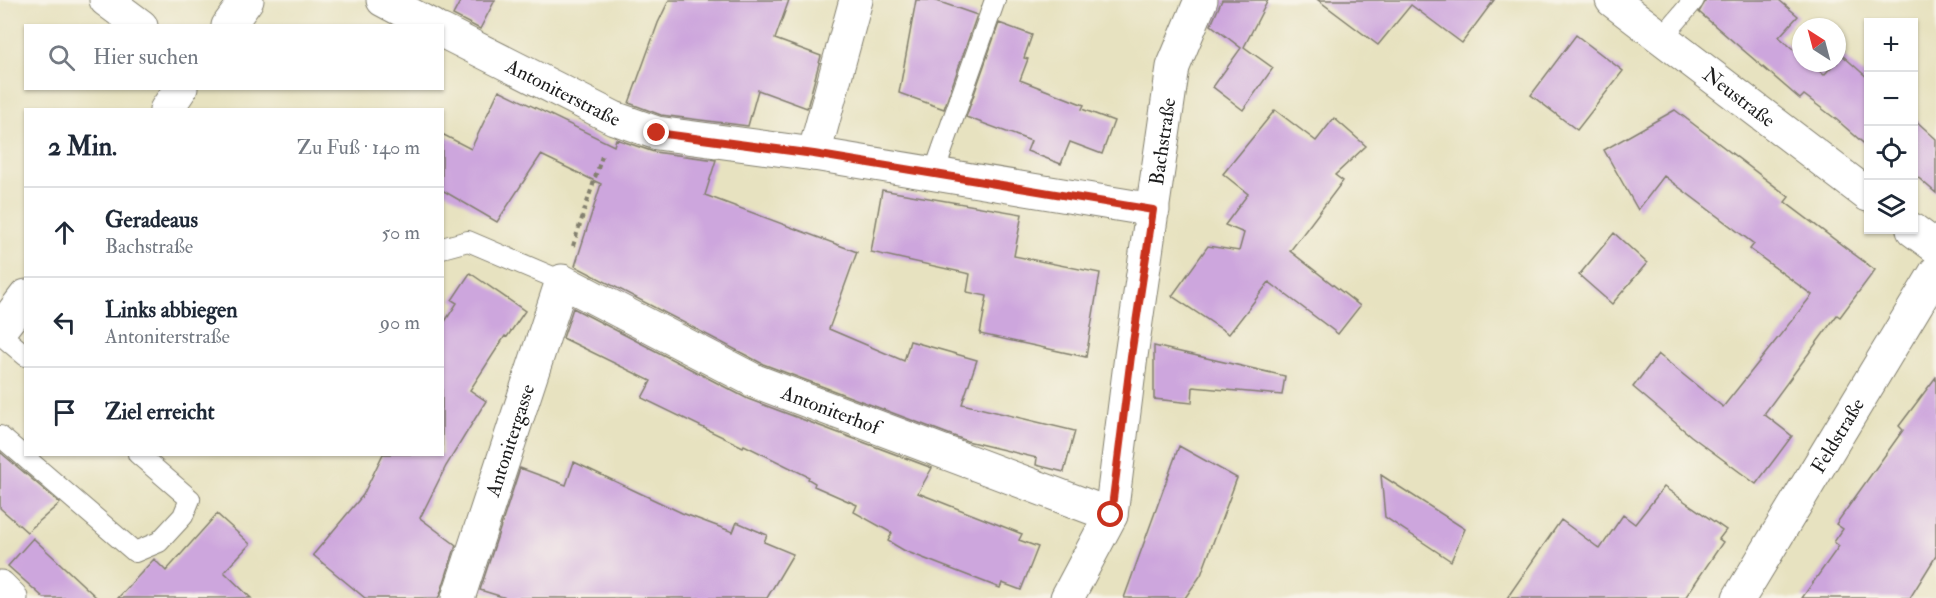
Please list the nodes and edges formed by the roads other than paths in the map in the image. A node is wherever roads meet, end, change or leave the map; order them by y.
1 (106, 0) edge
2 (247, 0) edge
3 (383, 0) edge
4 (856, 0) edge
5 (995, 0) edge
6 (1201, 0) edge
7 (1612, 0) edge
8 (1694, 0) edge
9 (138, 24) edge
10 (229, 24) edge
11 (428, 24) edge
12 (444, 32) edge
13 (1662, 38) junction
14 (181, 90) edge
15 (167, 108) edge
16 (814, 154) junction
17 (934, 173) junction
18 (1864, 191) edge
19 (1153, 210) junction
20 (1918, 234) edge
21 (444, 247) edge
22 (1936, 247) edge
23 (1936, 272) edge
24 (562, 281) junction
25 (24, 299) edge
26 (0, 332) edge
27 (24, 354) edge
28 (0, 435) edge
29 (24, 456) edge
30 (24, 456) edge
31 (140, 456) edge
32 (1111, 515) junction
33 (0, 587) edge
34 (11, 598) edge
35 (458, 598) edge
36 (1067, 598) edge
37 (1739, 598) edge

1 - 9 street
2 - 10 street
3 - 11 street
4 - 16 street
5 - 17 lane
6 - 19 street, Bachstraße
7 - 13 street, Neustraße
8 - 13 lane
12 - 16 street, Antoniterstraße
13 - 18 street, Neustraße
14 - 15 street
16 - 17 street, Antoniterstraße
17 - 19 street, Antoniterstraße
19 - 32 street, Bachstraße
20 - 22 street
21 - 24 lane
23 - 37 street, Feldstraße
24 - 32 street, Antoniterhof
24 - 35 street, Antonitergasse
25 - 26 street
26 - 27 lane
28 - 29 lane
30 - 31 lane
32 - 36 street, Bachstraße
33 - 34 street

